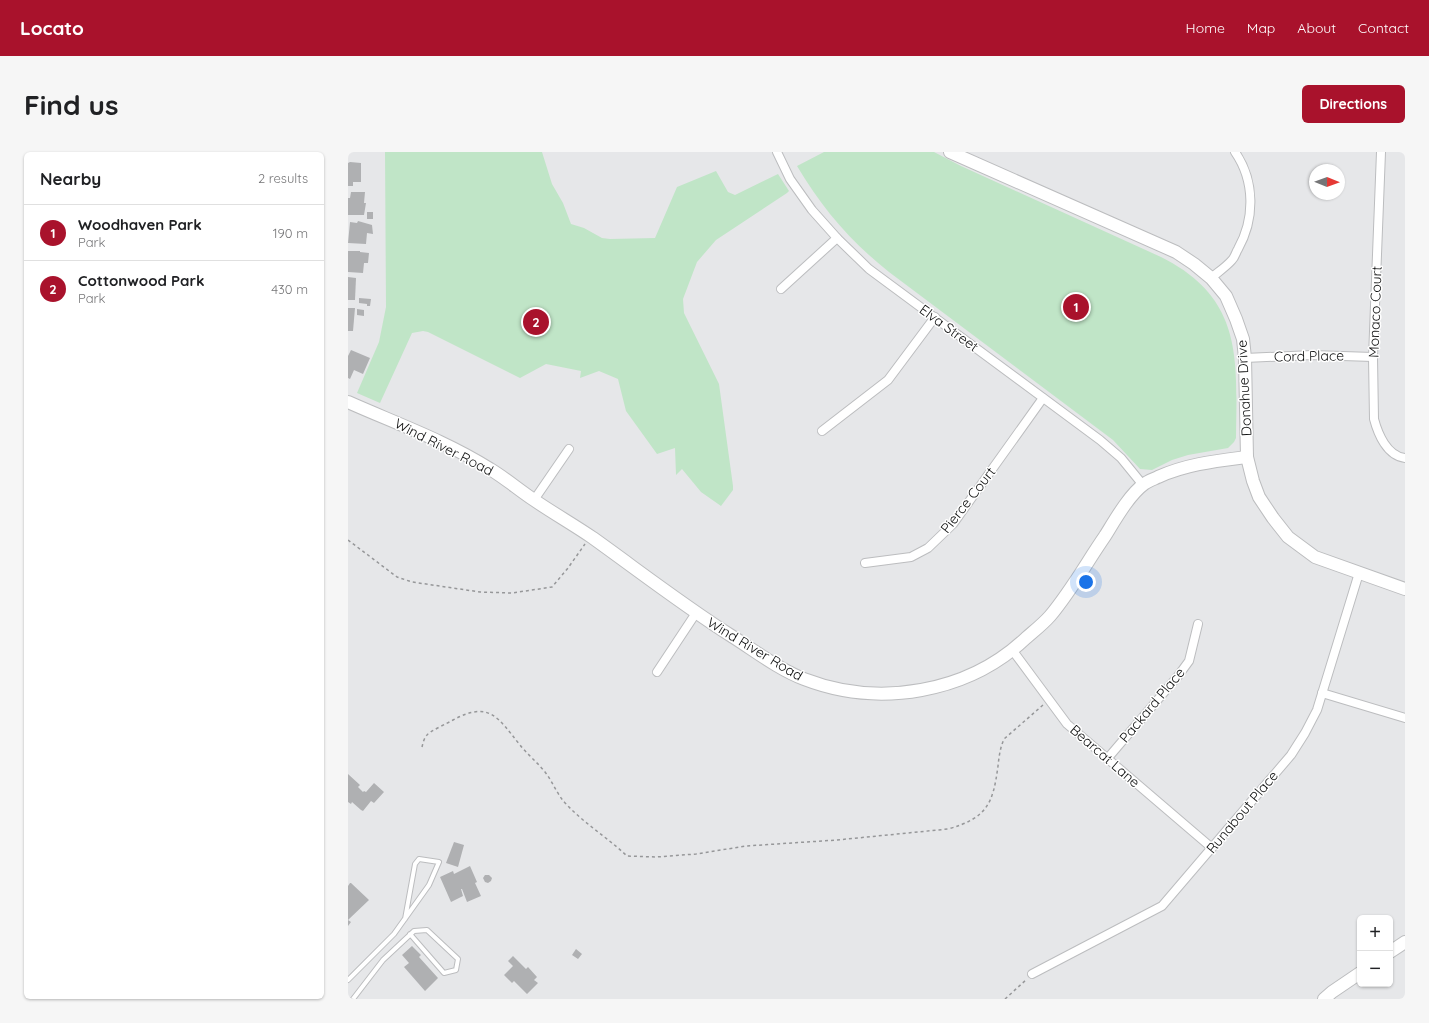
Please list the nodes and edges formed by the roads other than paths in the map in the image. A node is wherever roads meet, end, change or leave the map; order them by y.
1 (777, 152) edge
2 (950, 152) edge
3 (1235, 152) edge
4 (1381, 152) edge
5 (837, 238) junction
6 (1211, 278) junction
7 (781, 289) dead end
8 (935, 317) junction
9 (1373, 357) junction
10 (1245, 358) junction
11 (1043, 398) junction
12 (348, 402) edge
13 (822, 431) dead end
14 (569, 449) dead end
15 (1248, 457) junction
16 (1405, 458) edge
17 (1143, 485) junction
18 (534, 500) junction
19 (866, 563) dead end
20 (1359, 574) junction
21 (1405, 589) edge
22 (696, 613) junction
23 (1198, 624) dead end
24 (1013, 651) junction
25 (657, 672) dead end
26 (1322, 693) junction
27 (1405, 718) edge
28 (1107, 759) junction
29 (1212, 848) junction
30 (405, 919) junction
31 (410, 934) junction
32 (1405, 942) edge
33 (1392, 951) edge
34 (1032, 974) road end
35 (1357, 975) edge
36 (348, 980) edge
37 (353, 999) edge
38 (1324, 999) edge

1 - 5 street, Elva Street
2 - 6 street, Donahue Drive
3 - 6 street
4 - 9 street, Monaco Court
5 - 7 street
5 - 8 street, Elva Street
6 - 10 street, Donahue Drive
8 - 11 street, Elva Street
8 - 13 street
9 - 10 street, Cord Place
9 - 16 street, Monaco Court
10 - 15 street, Donahue Drive
11 - 17 street, Elva Street
11 - 19 street, Pierce Court
12 - 18 street, Wind River Road
14 - 18 street
15 - 17 street, Wind River Road
15 - 20 street, Donahue Drive
17 - 24 street, Wind River Road
18 - 22 street, Wind River Road
20 - 21 street, Donahue Drive
20 - 26 street, Runabout Place
22 - 24 street, Wind River Road
22 - 25 street
23 - 28 street, Packard Place
24 - 28 street, Bearcat Lane
26 - 27 street
26 - 29 street, Runabout Place
28 - 29 street, Bearcat Lane
29 - 34 street, Runabout Place
30 - 30 lane
30 - 36 lane
31 - 31 lane
31 - 37 lane
32 - 33 street
35 - 38 street

